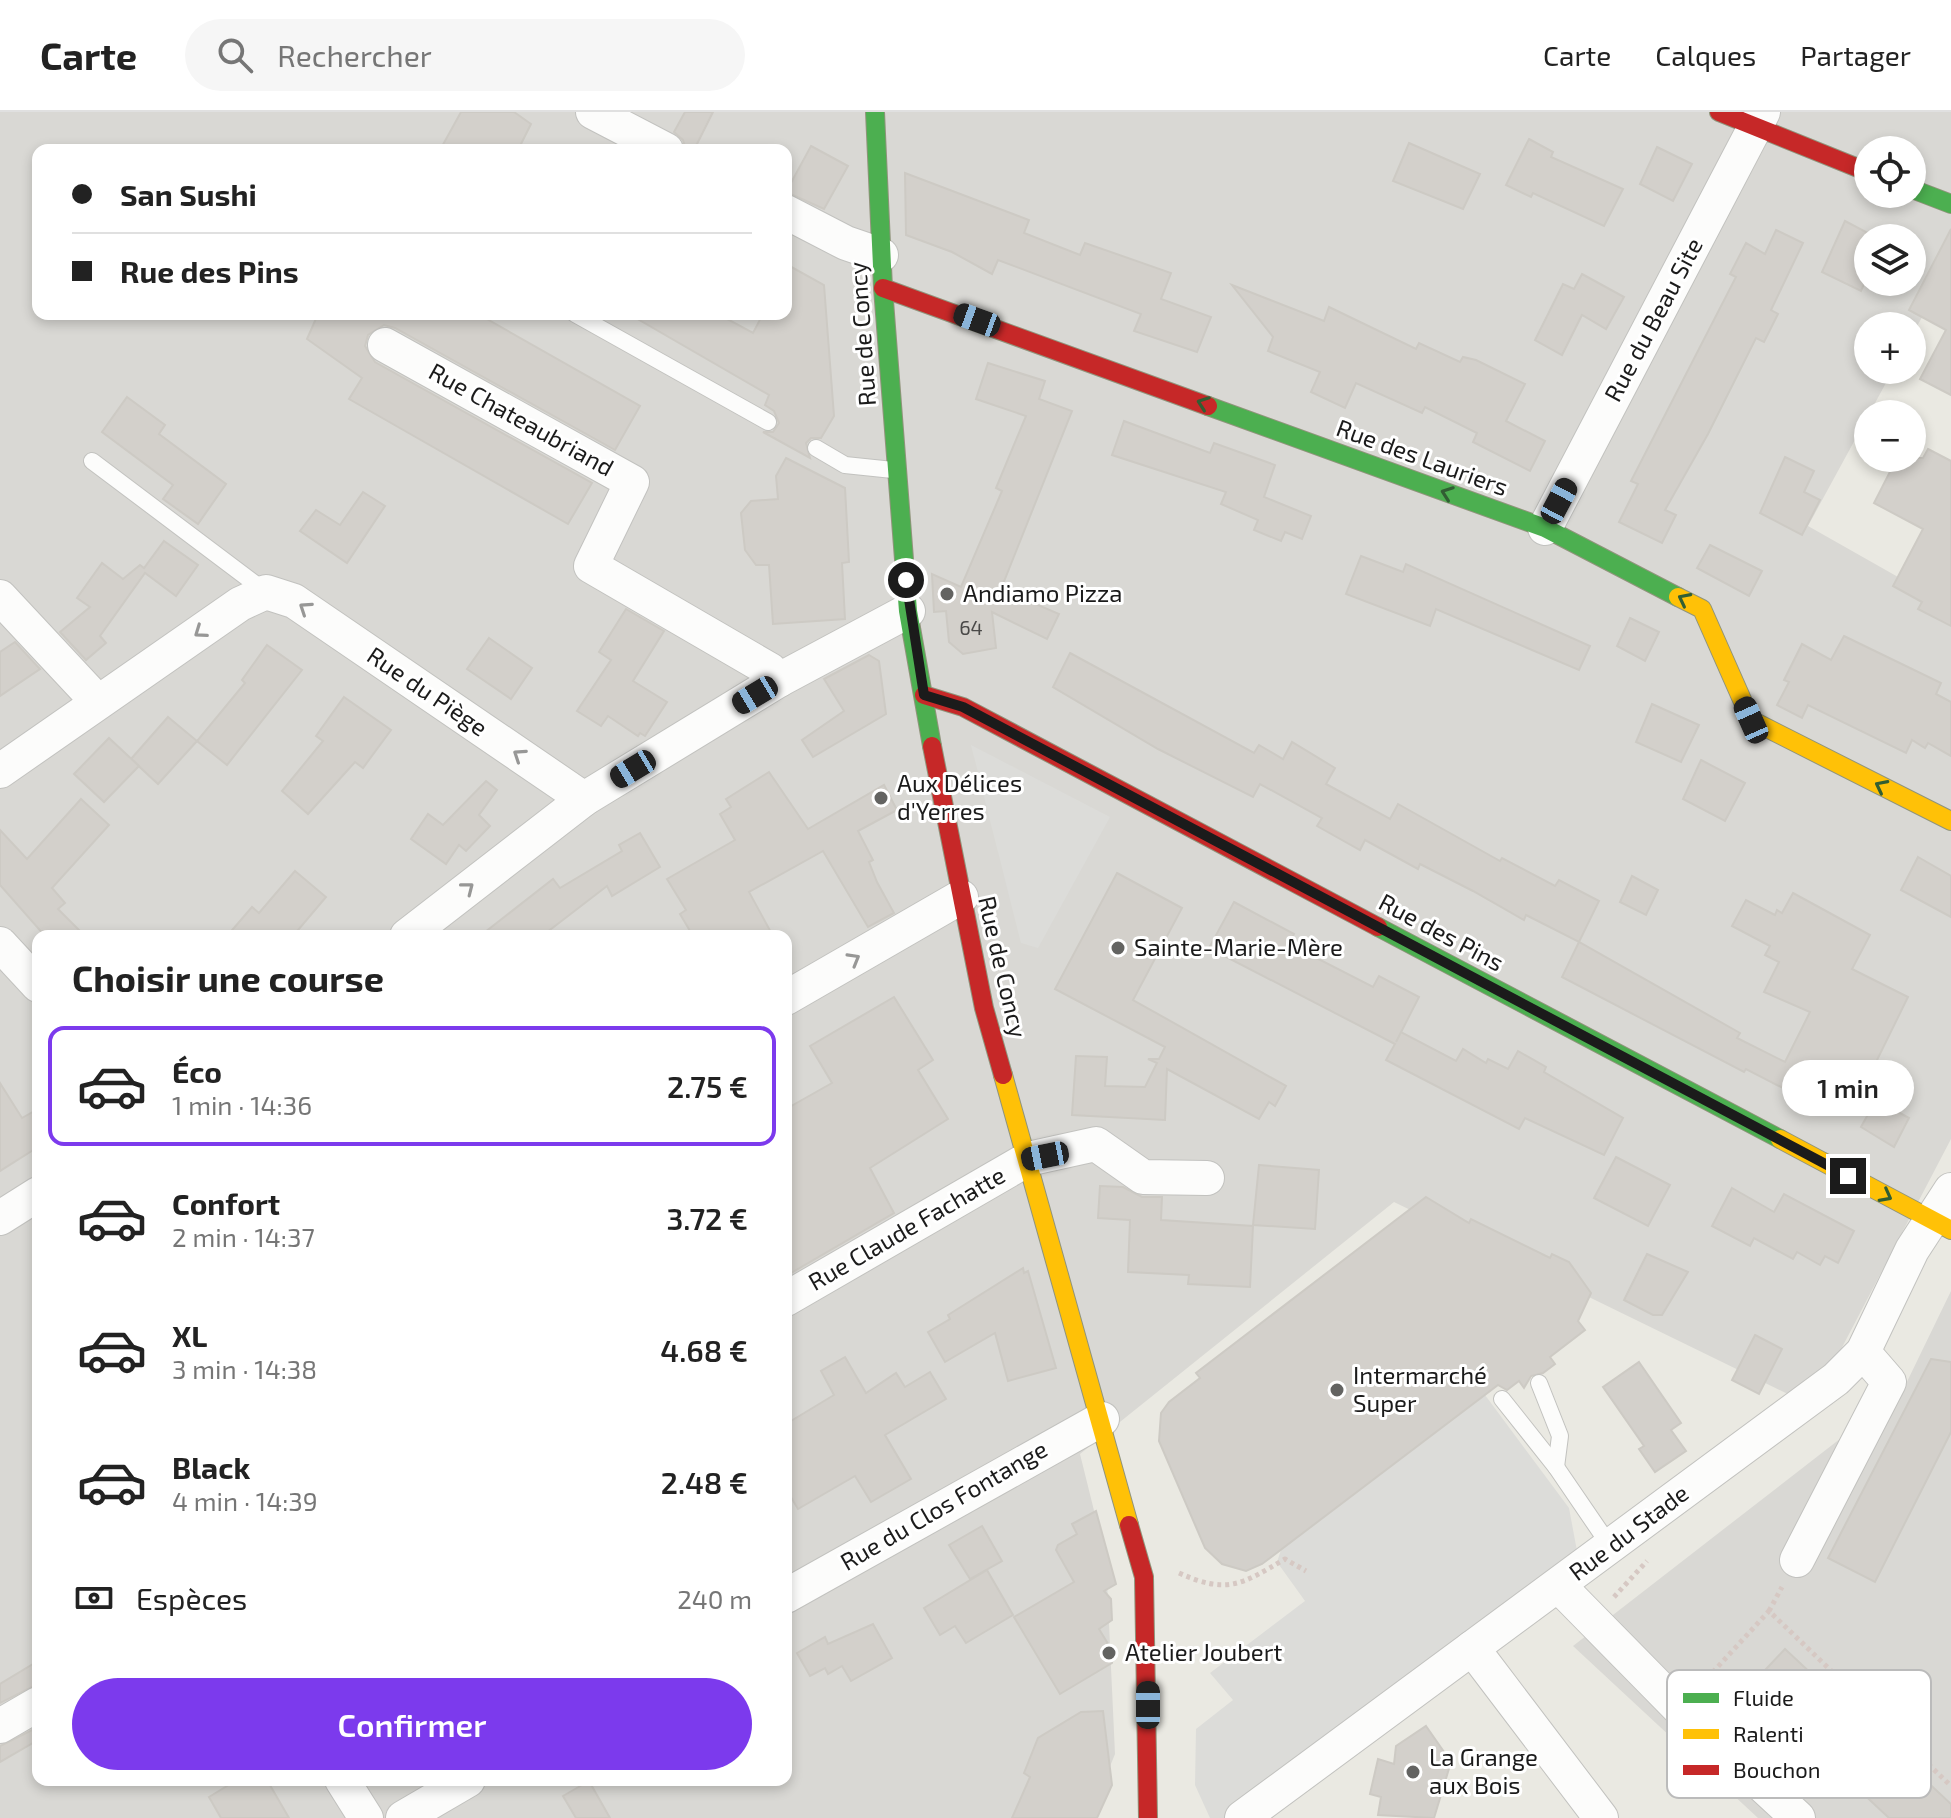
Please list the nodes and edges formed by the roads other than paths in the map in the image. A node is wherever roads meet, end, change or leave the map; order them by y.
1 (593, 112) edge
2 (875, 112) edge
3 (1719, 112) edge
4 (1760, 119) edge
5 (654, 144) edge
6 (1854, 165) edge
7 (1926, 194) edge
8 (1951, 204) edge
9 (792, 215) edge
10 (882, 272) junction
11 (586, 320) edge
12 (385, 345) dead end
13 (768, 422) dead end
14 (816, 448) dead end
15 (92, 461) dead end
16 (897, 470) junction
17 (1545, 528) junction
18 (266, 592) junction
19 (0, 597) edge
20 (908, 611) junction
21 (779, 680) junction
22 (924, 695) junction
23 (98, 702) junction
24 (0, 771) edge
25 (584, 799) junction
26 (1951, 821) edge
27 (961, 897) junction
28 (415, 930) edge
29 (0, 944) edge
30 (32, 979) edge
31 (792, 995) edge
32 (1028, 1159) junction
33 (1207, 1178) dead end
34 (1951, 1190) edge
35 (32, 1198) edge
36 (0, 1218) edge
37 (1942, 1225) edge
38 (792, 1296) edge
39 (1863, 1352) junction
40 (1539, 1383) dead end
41 (1502, 1399) dead end
42 (1102, 1419) junction
43 (1556, 1467) junction
44 (1610, 1546) junction
45 (1797, 1560) dead end
46 (1559, 1586) junction
47 (792, 1593) edge
48 (1472, 1648) junction
49 (1667, 1696) edge
50 (32, 1707) edge
51 (0, 1726) edge
52 (346, 1786) edge
53 (458, 1786) edge
54 (1776, 1798) edge
55 (366, 1818) edge
56 (403, 1818) edge
57 (1148, 1818) edge
58 (1242, 1818) edge
59 (1601, 1818) edge
60 (1798, 1818) edge

1 - 5 street
2 - 10 street, Rue de Concy
3 - 4 street
4 - 6 street
4 - 17 street, Rue du Beau Site
7 - 8 street
9 - 10 street
10 - 16 street, Rue de Concy
17 -> 10 street, Rue des Lauriers
11 - 13 lane
12 - 21 street, Rue Chateaubriand
14 - 16 lane
15 - 18 lane
16 - 20 street, Rue de Concy
26 -> 17 street, Rue des Lauriers
18 -> 23 street
25 -> 18 street, Rue du Piège
19 - 23 street
20 - 21 street
20 - 22 street, Rue de Concy
21 - 25 street
22 - 27 street, Rue de Concy
22 -> 37 street, Rue des Pins
23 - 24 street
28 -> 25 street
31 -> 27 street
27 - 32 street, Rue de Concy
29 - 30 street
32 - 33 street, Rue Claude Fachatte
32 - 38 street, Rue Claude Fachatte
32 - 42 street, Rue de Concy
34 - 37 street, Rue du Stade
35 - 36 street
37 - 39 street, Rue du Stade
39 - 44 street, Rue du Stade
39 - 45 street
40 - 43 lane
41 - 43 lane
42 - 47 street, Rue du Clos Fontange
42 - 57 street, Rue de Concy
43 - 44 lane
44 - 46 street, Rue du Stade
46 - 48 street, Rue du Stade
46 - 49 street
48 - 58 street, Rue du Stade
48 - 59 street
50 - 51 street
52 - 55 street
53 - 56 street
54 - 60 street

